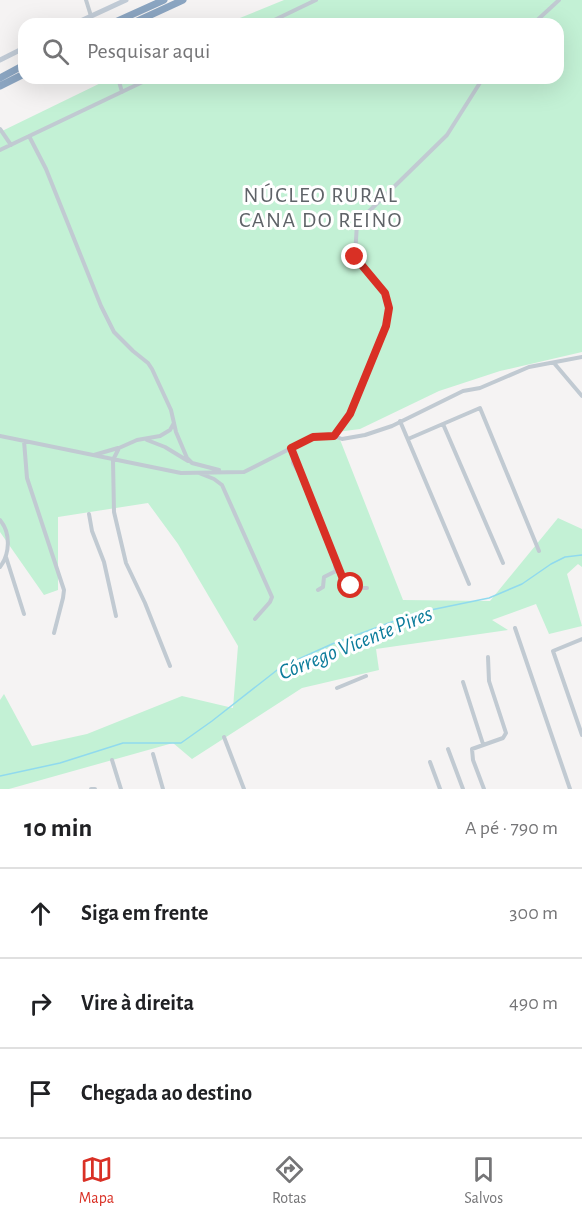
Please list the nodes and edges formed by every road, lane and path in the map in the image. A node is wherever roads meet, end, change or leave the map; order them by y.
1 (86, 0) edge
2 (126, 0) edge
3 (164, 0) edge
4 (183, 0) edge
5 (316, 0) edge
6 (559, 0) edge
7 (91, 16) junction
8 (87, 18) edge
9 (124, 18) edge
10 (143, 18) edge
11 (278, 18) edge
12 (540, 18) edge
13 (18, 51) edge
14 (0, 60) edge
15 (18, 67) edge
16 (0, 76) edge
17 (18, 77) edge
18 (120, 84) edge
19 (139, 84) edge
20 (479, 84) edge
21 (0, 86) edge
22 (122, 92) junction
23 (0, 129) edge
24 (29, 136) junction
25 (11, 145) junction
26 (0, 150) edge
27 (582, 357) edge
28 (554, 362) junction
29 (582, 396) edge
30 (400, 421) junction
31 (174, 423) junction
32 (443, 424) junction
33 (0, 436) edge
34 (334, 436) junction
35 (146, 439) junction
36 (408, 439) junction
37 (24, 441) junction
38 (119, 448) junction
39 (291, 448) junction
40 (93, 455) junction
41 (294, 456) junction
42 (112, 459) junction
43 (192, 463) junction
44 (222, 471) junction
45 (199, 473) junction
46 (89, 514) dead end
47 (0, 520) edge
48 (540, 551) dead end
49 (6, 557) junction
50 (503, 563) dead end
51 (0, 567) edge
52 (469, 584) dead end
53 (367, 588) dead end
54 (318, 590) dead end
55 (24, 614) dead end
56 (116, 616) dead end
57 (255, 619) dead end
58 (515, 628) dead end
59 (54, 633) dead end
60 (582, 639) edge
61 (488, 657) dead end
62 (170, 666) dead end
63 (366, 676) dead end
64 (463, 682) dead end
65 (338, 688) dead end
66 (582, 735) edge
67 (224, 736) dead end
68 (483, 744) junction
69 (448, 749) dead end
70 (153, 754) dead end
71 (112, 760) dead end
72 (430, 762) dead end
73 (121, 789) edge
74 (163, 789) edge
75 (244, 789) edge
76 (440, 789) edge
77 (463, 789) edge
78 (483, 789) edge
79 (570, 789) edge

1 - 7 street
2 - 7 street
3 - 9 highway
4 - 10 highway
5 - 11 street
6 - 12 street
7 - 8 street
13 - 14 street
15 - 16 highway
17 - 21 highway
18 - 22 street
19 - 22 street
20 - 34 street
22 - 24 street
23 - 25 street
24 - 25 street
24 - 31 street
25 - 26 street
27 - 28 street
28 - 29 street
28 - 30 street
30 - 34 street
30 - 36 street
31 - 35 street
31 - 43 street
32 - 36 street
32 - 48 street
32 - 50 street
33 - 37 street
34 - 39 street
35 - 38 street
35 - 43 street
36 - 52 street
37 - 40 street
37 - 59 street
38 - 40 street
38 - 42 street
39 - 41 street
39 - 44 street
40 - 42 street
41 - 53 street
41 - 54 street
42 - 45 street
42 - 62 street
43 - 44 street
44 - 45 street
45 - 57 street
46 - 56 street
47 - 49 street
49 - 51 street
49 - 55 street
58 - 79 street
60 - 66 street
61 - 68 street
63 - 65 street
64 - 68 street
67 - 75 street
68 - 78 street
69 - 77 street
70 - 74 street
71 - 73 street
72 - 76 street

